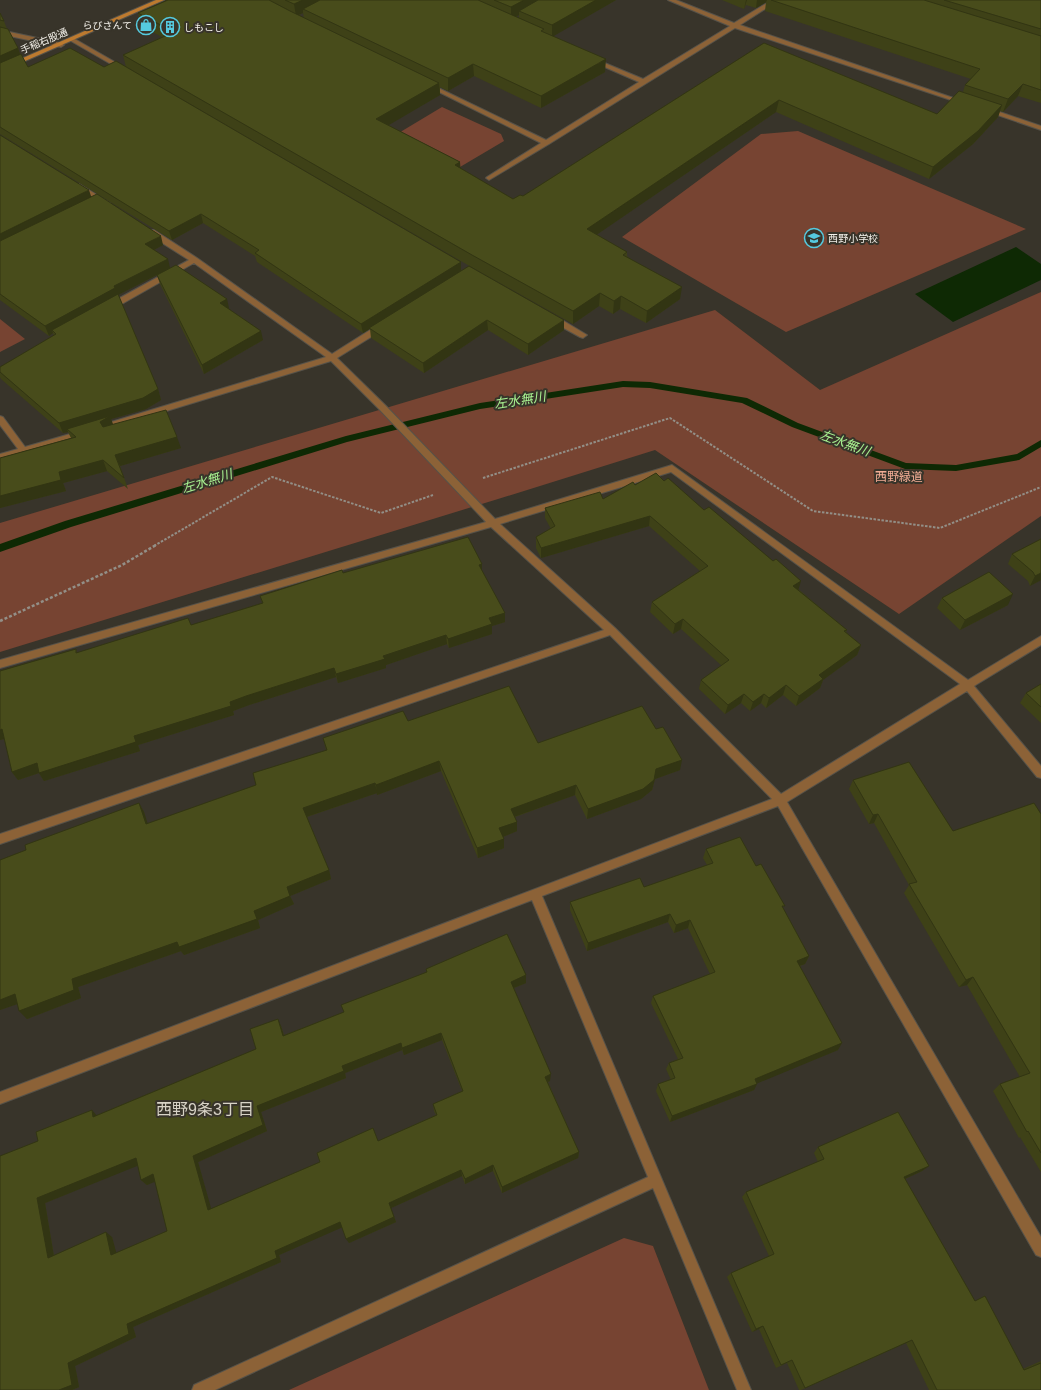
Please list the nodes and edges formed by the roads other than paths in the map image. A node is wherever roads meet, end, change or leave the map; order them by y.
1 (161, 0) edge
2 (671, 0) edge
3 (776, 0) edge
4 (736, 26) junction
5 (0, 32) edge
6 (73, 40) junction
7 (61, 44) junction
8 (588, 57) edge
9 (0, 70) edge
10 (134, 76) edge
11 (644, 82) junction
12 (425, 84) edge
13 (974, 106) edge
14 (981, 108) edge
15 (1041, 128) edge
16 (547, 143) junction
17 (489, 178) dead end
18 (73, 182) edge
19 (112, 207) edge
20 (144, 227) edge
21 (194, 260) junction
22 (104, 310) edge
23 (550, 316) edge
24 (391, 321) edge
25 (583, 336) dead end
26 (332, 358) junction
27 (0, 419) edge
28 (24, 451) junction
29 (0, 457) edge
30 (493, 523) junction
31 (612, 631) junction
32 (1041, 640) edge
33 (0, 664) edge
34 (967, 684) junction
35 (1041, 774) edge
36 (780, 800) junction
37 (0, 839) edge
38 (535, 894) junction
39 (0, 1098) edge
40 (656, 1180) junction
41 (1041, 1250) edge
42 (199, 1390) edge
43 (744, 1390) edge

1 - 6 street, 手稲右股通
2 - 4 street
3 - 4 street
4 - 11 street
4 - 13 street
5 - 7 street
6 - 7 street, 手稲右股通
6 - 10 street
7 - 9 street, 手稲右股通
8 - 11 street
11 - 16 street
12 - 16 street
14 - 15 street
16 - 17 street
18 - 19 street
20 - 21 street
21 - 22 street
21 - 26 street
23 - 25 street
24 - 26 street
26 - 28 street
26 - 30 street
27 - 28 street
28 - 29 street
30 - 31 street
30 - 33 street
30 - 34 street
31 - 36 street
31 - 37 street
32 - 34 street
34 - 35 street
34 - 36 street
36 - 38 street
36 - 41 street
38 - 39 street
38 - 40 street
40 - 42 street
40 - 43 street

